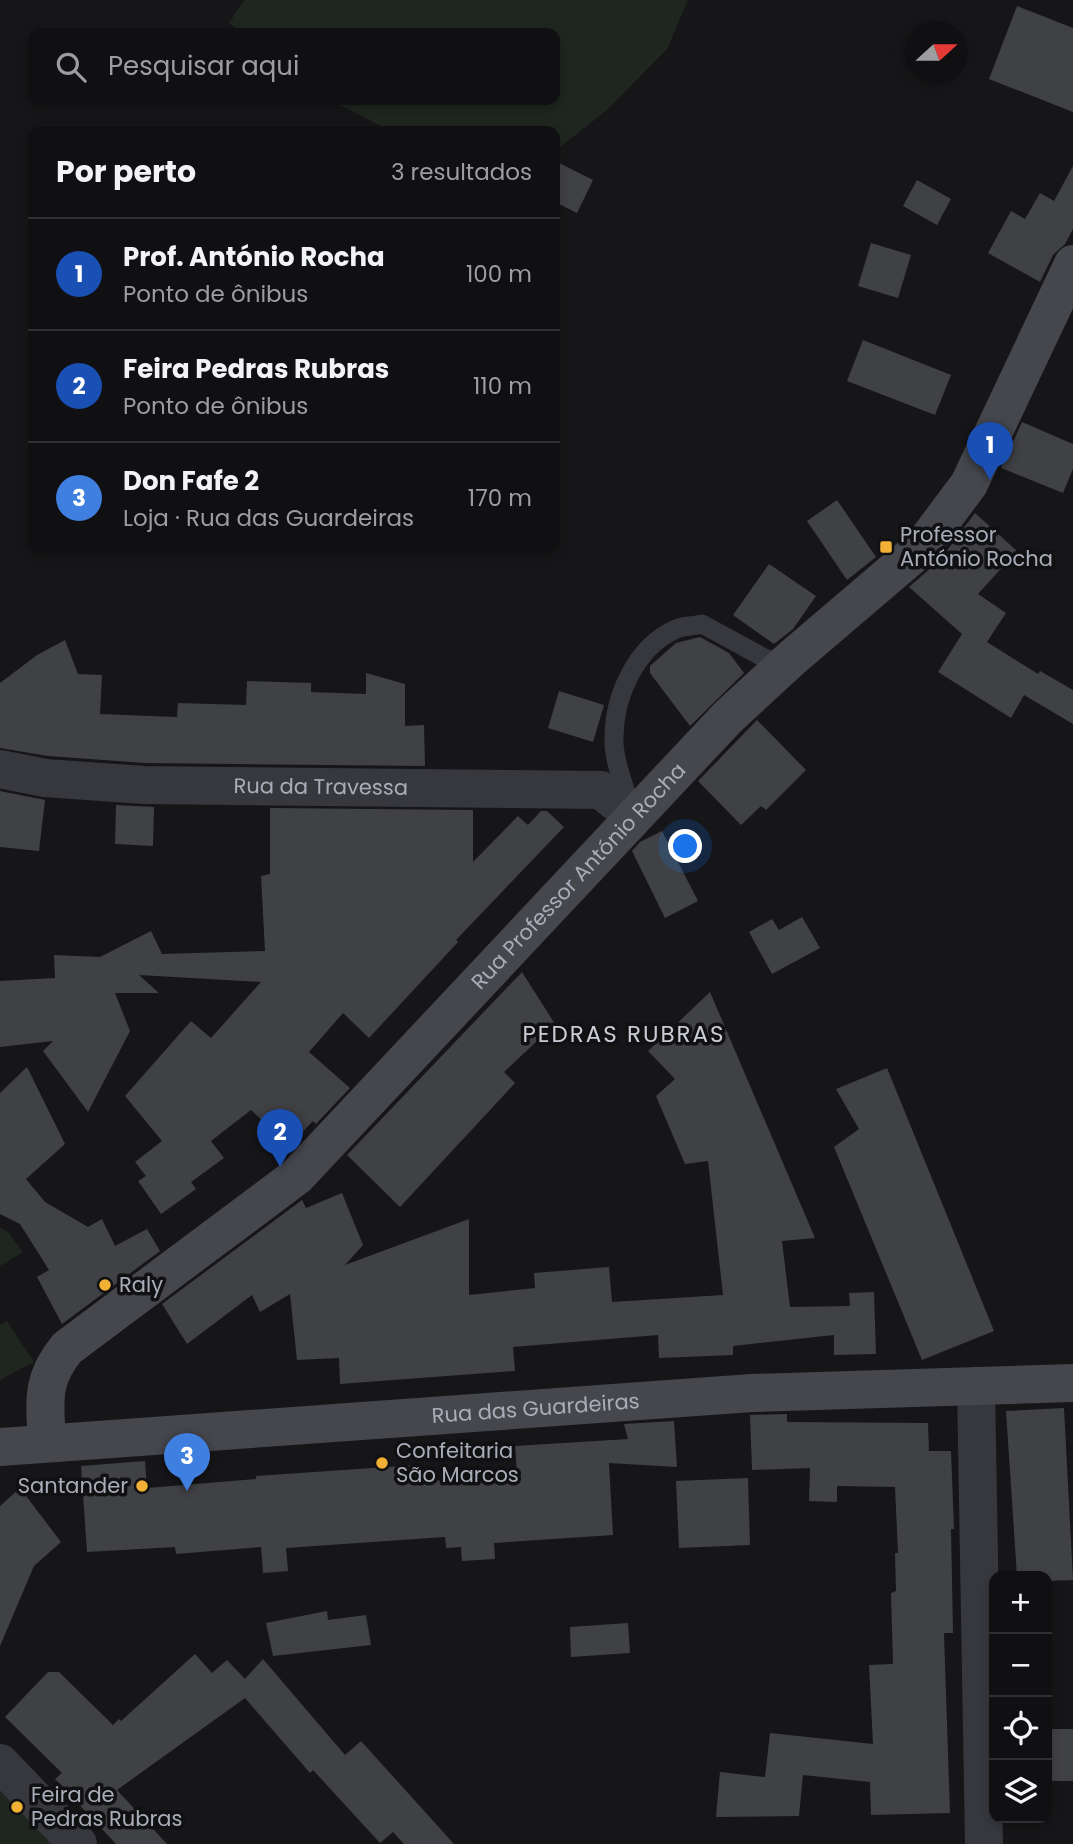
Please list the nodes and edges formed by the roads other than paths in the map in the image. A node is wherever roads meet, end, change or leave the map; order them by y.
1 (1073, 264) edge
2 (792, 658) junction
3 (0, 769) edge
4 (633, 816) junction
5 (1073, 1384) edge
6 (976, 1386) junction
7 (47, 1442) junction
8 (0, 1447) edge
9 (0, 1763) edge
10 (78, 1844) edge
11 (984, 1844) edge

1 - 2 street, Rua Professor António Rocha
2 - 4 street, Rua Professor António Rocha
2 - 4 lane
3 - 4 street, Rua da Travessa
4 - 7 street, Rua Professor António Rocha
5 - 6 street, Rua das Guardeiras
6 - 7 street, Rua das Guardeiras
6 - 11 street
7 - 8 street, Rua das Guardeiras
9 - 10 street

